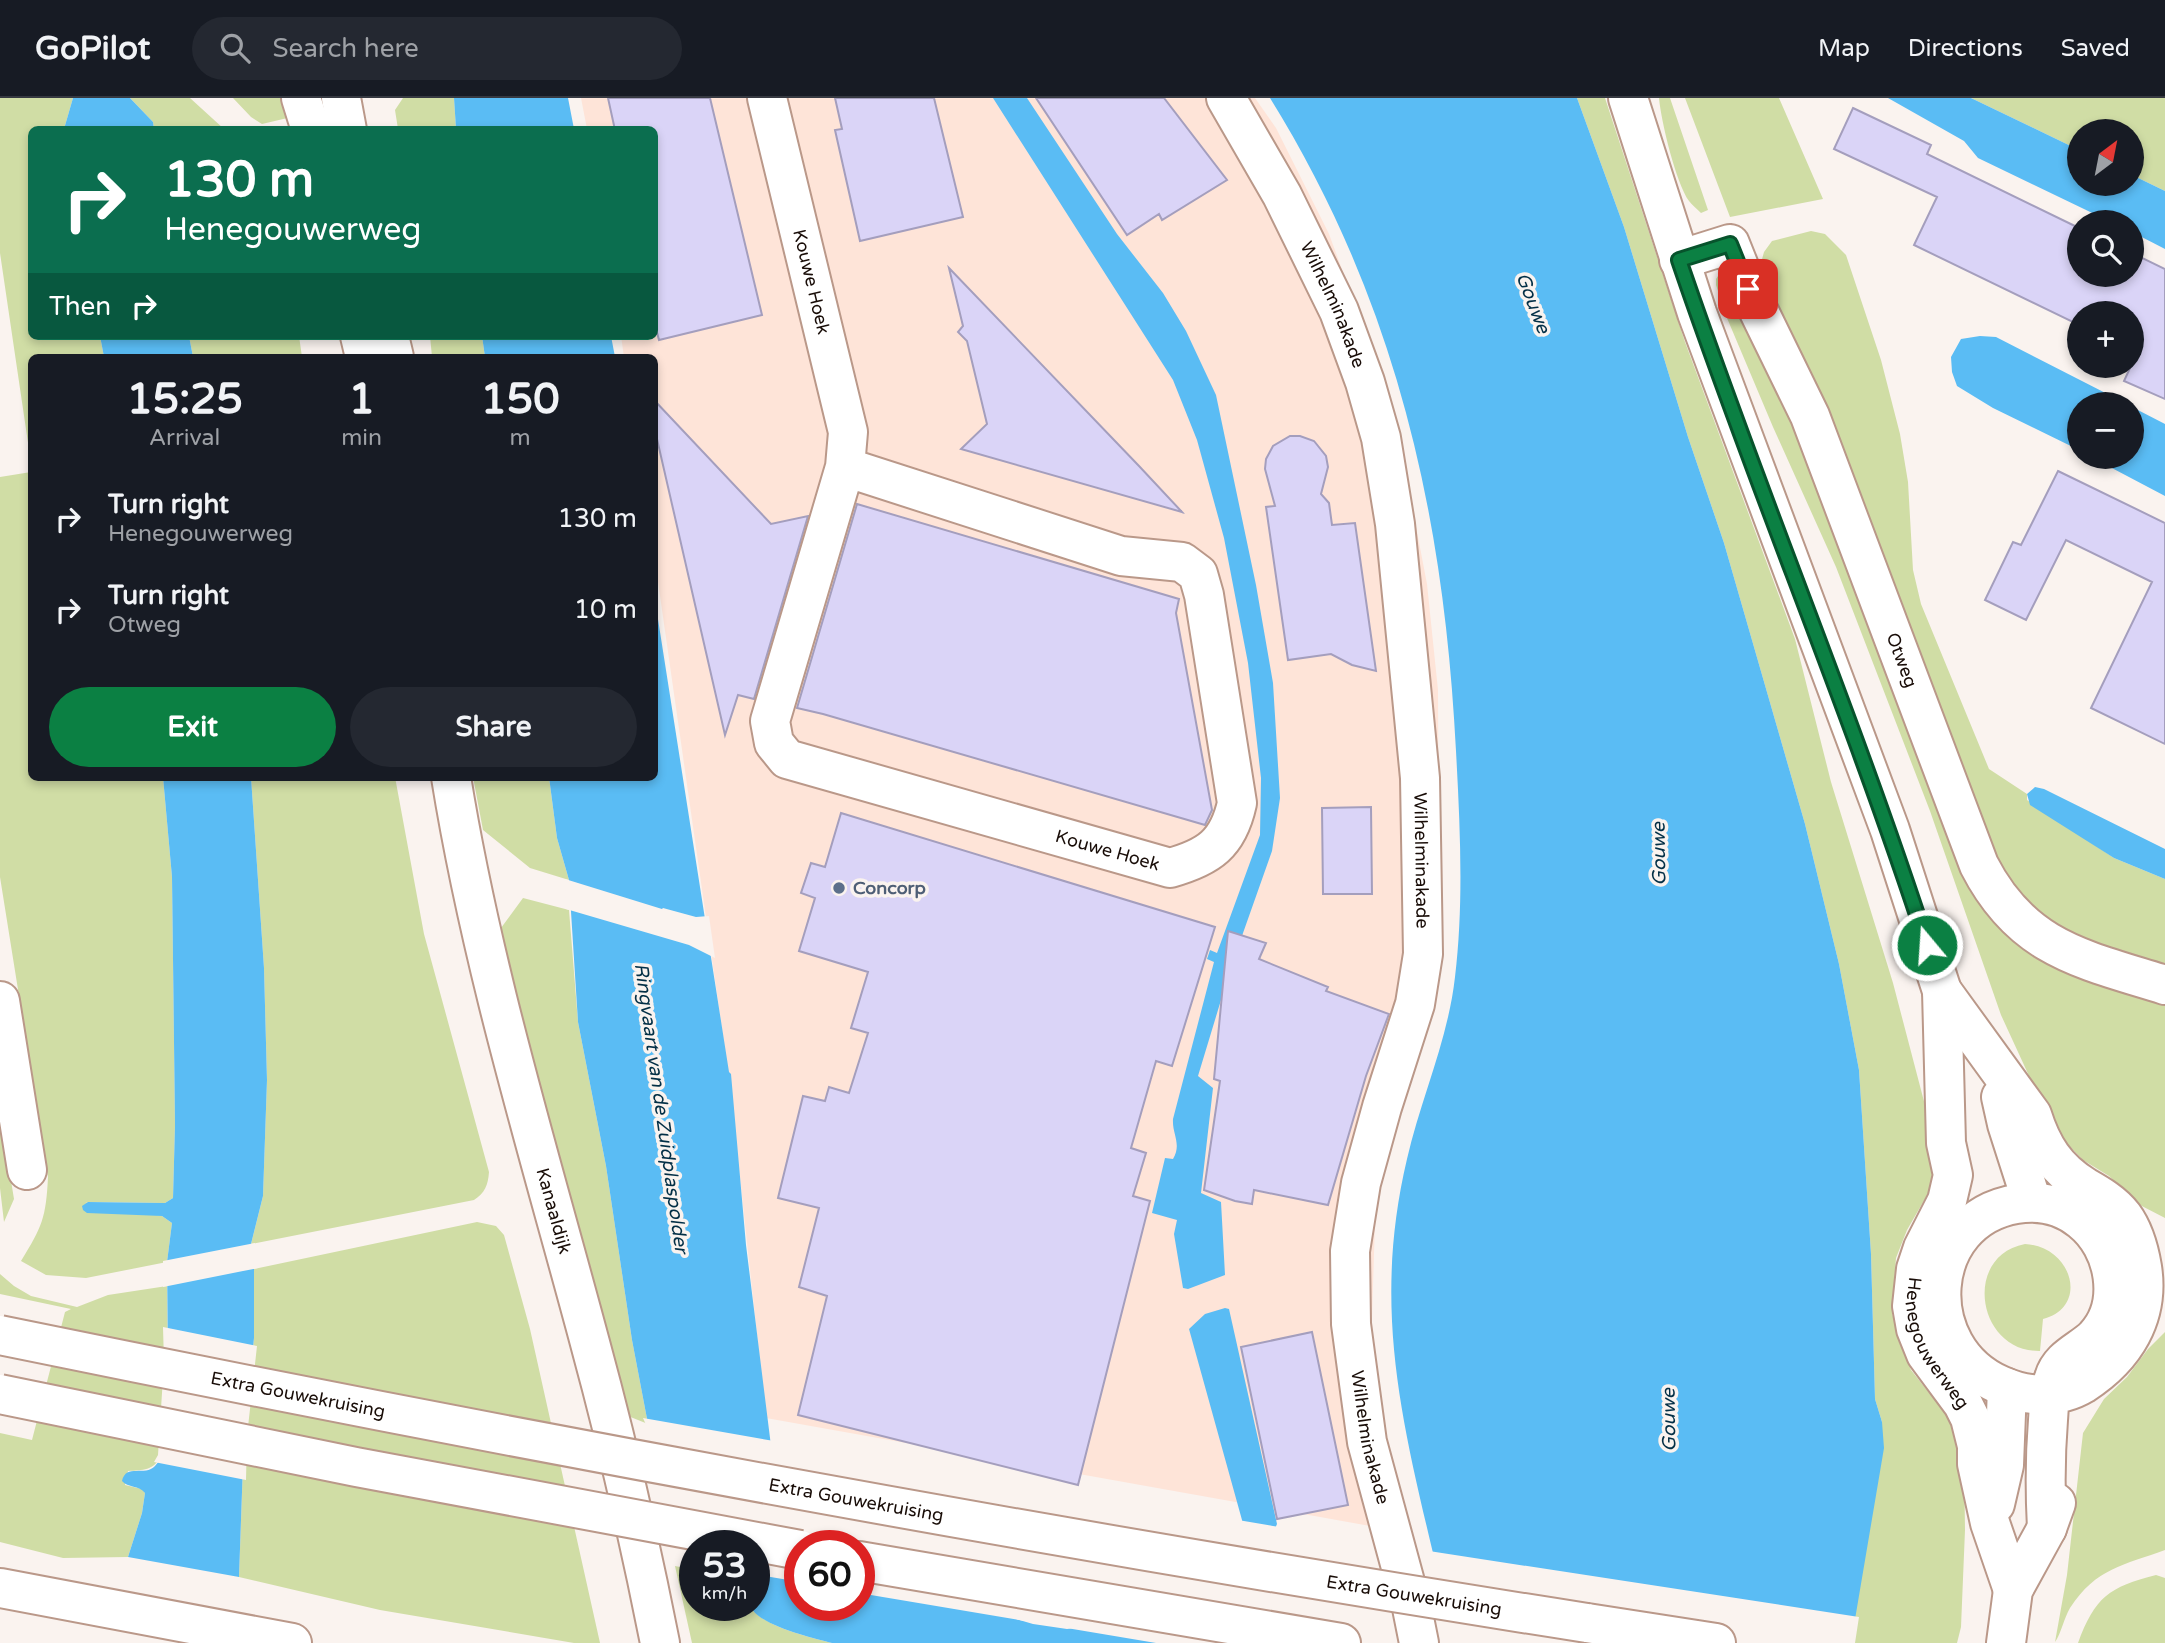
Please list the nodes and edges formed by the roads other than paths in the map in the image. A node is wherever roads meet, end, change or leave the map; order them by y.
1 (301, 98) edge
2 (341, 98) edge
3 (767, 98) edge
4 (1226, 98) edge
5 (1628, 98) edge
6 (310, 126) edge
7 (346, 126) edge
8 (1679, 260) junction
9 (845, 467) junction
10 (452, 781) edge
11 (2165, 985) edge
12 (1942, 990) junction
13 (0, 1001) edge
14 (1995, 1067) junction
15 (1945, 1083) junction
16 (27, 1170) dead end
17 (2032, 1202) junction
18 (1989, 1212) junction
19 (2142, 1249) edge
20 (2154, 1298) edge
21 (0, 1335) edge
22 (2007, 1388) junction
23 (2063, 1391) junction
24 (0, 1394) edge
25 (1990, 1523) junction
26 (784, 1547) edge
27 (875, 1564) edge
28 (0, 1588) edge
29 (2013, 1590) junction
30 (292, 1643) edge
31 (660, 1643) edge
32 (1341, 1643) edge
33 (1419, 1643) edge
34 (1716, 1643) edge
35 (2007, 1643) edge

1 - 6 main road
2 - 7 main road
3 - 9 main road, Kouwe Hoek
4 - 33 main road, Wilhelminakade
5 - 8 main road, Henegouwerweg
8 - 11 main road, Otweg
8 - 12 main road, Henegouwerweg
9 - 9 main road, Kouwe Hoek
10 - 31 main road, Kanaaldijk
12 - 14 main road, Henegouwerweg
12 - 15 main road, Henegouwerweg
13 - 16 main road
14 - 17 main road, Henegouwerweg
14 - 19 main road, Henegouwerweg
15 - 18 main road, Henegouwerweg
15 - 25 main road, Henegouwerweg
17 - 18 main road
17 - 19 main road
18 - 22 main road
19 - 20 main road
19 - 23 main road, Henegouwerweg
20 - 23 main road
21 - 34 main road, Extra Gouwekruising, bridge
22 - 23 main road
22 - 25 main road
23 - 29 main road, Henegouwerweg
24 - 26 main road, bridge
25 - 29 main road, Henegouwerweg
27 - 32 main road
28 - 30 main road
29 - 35 main road, Henegouwerweg

